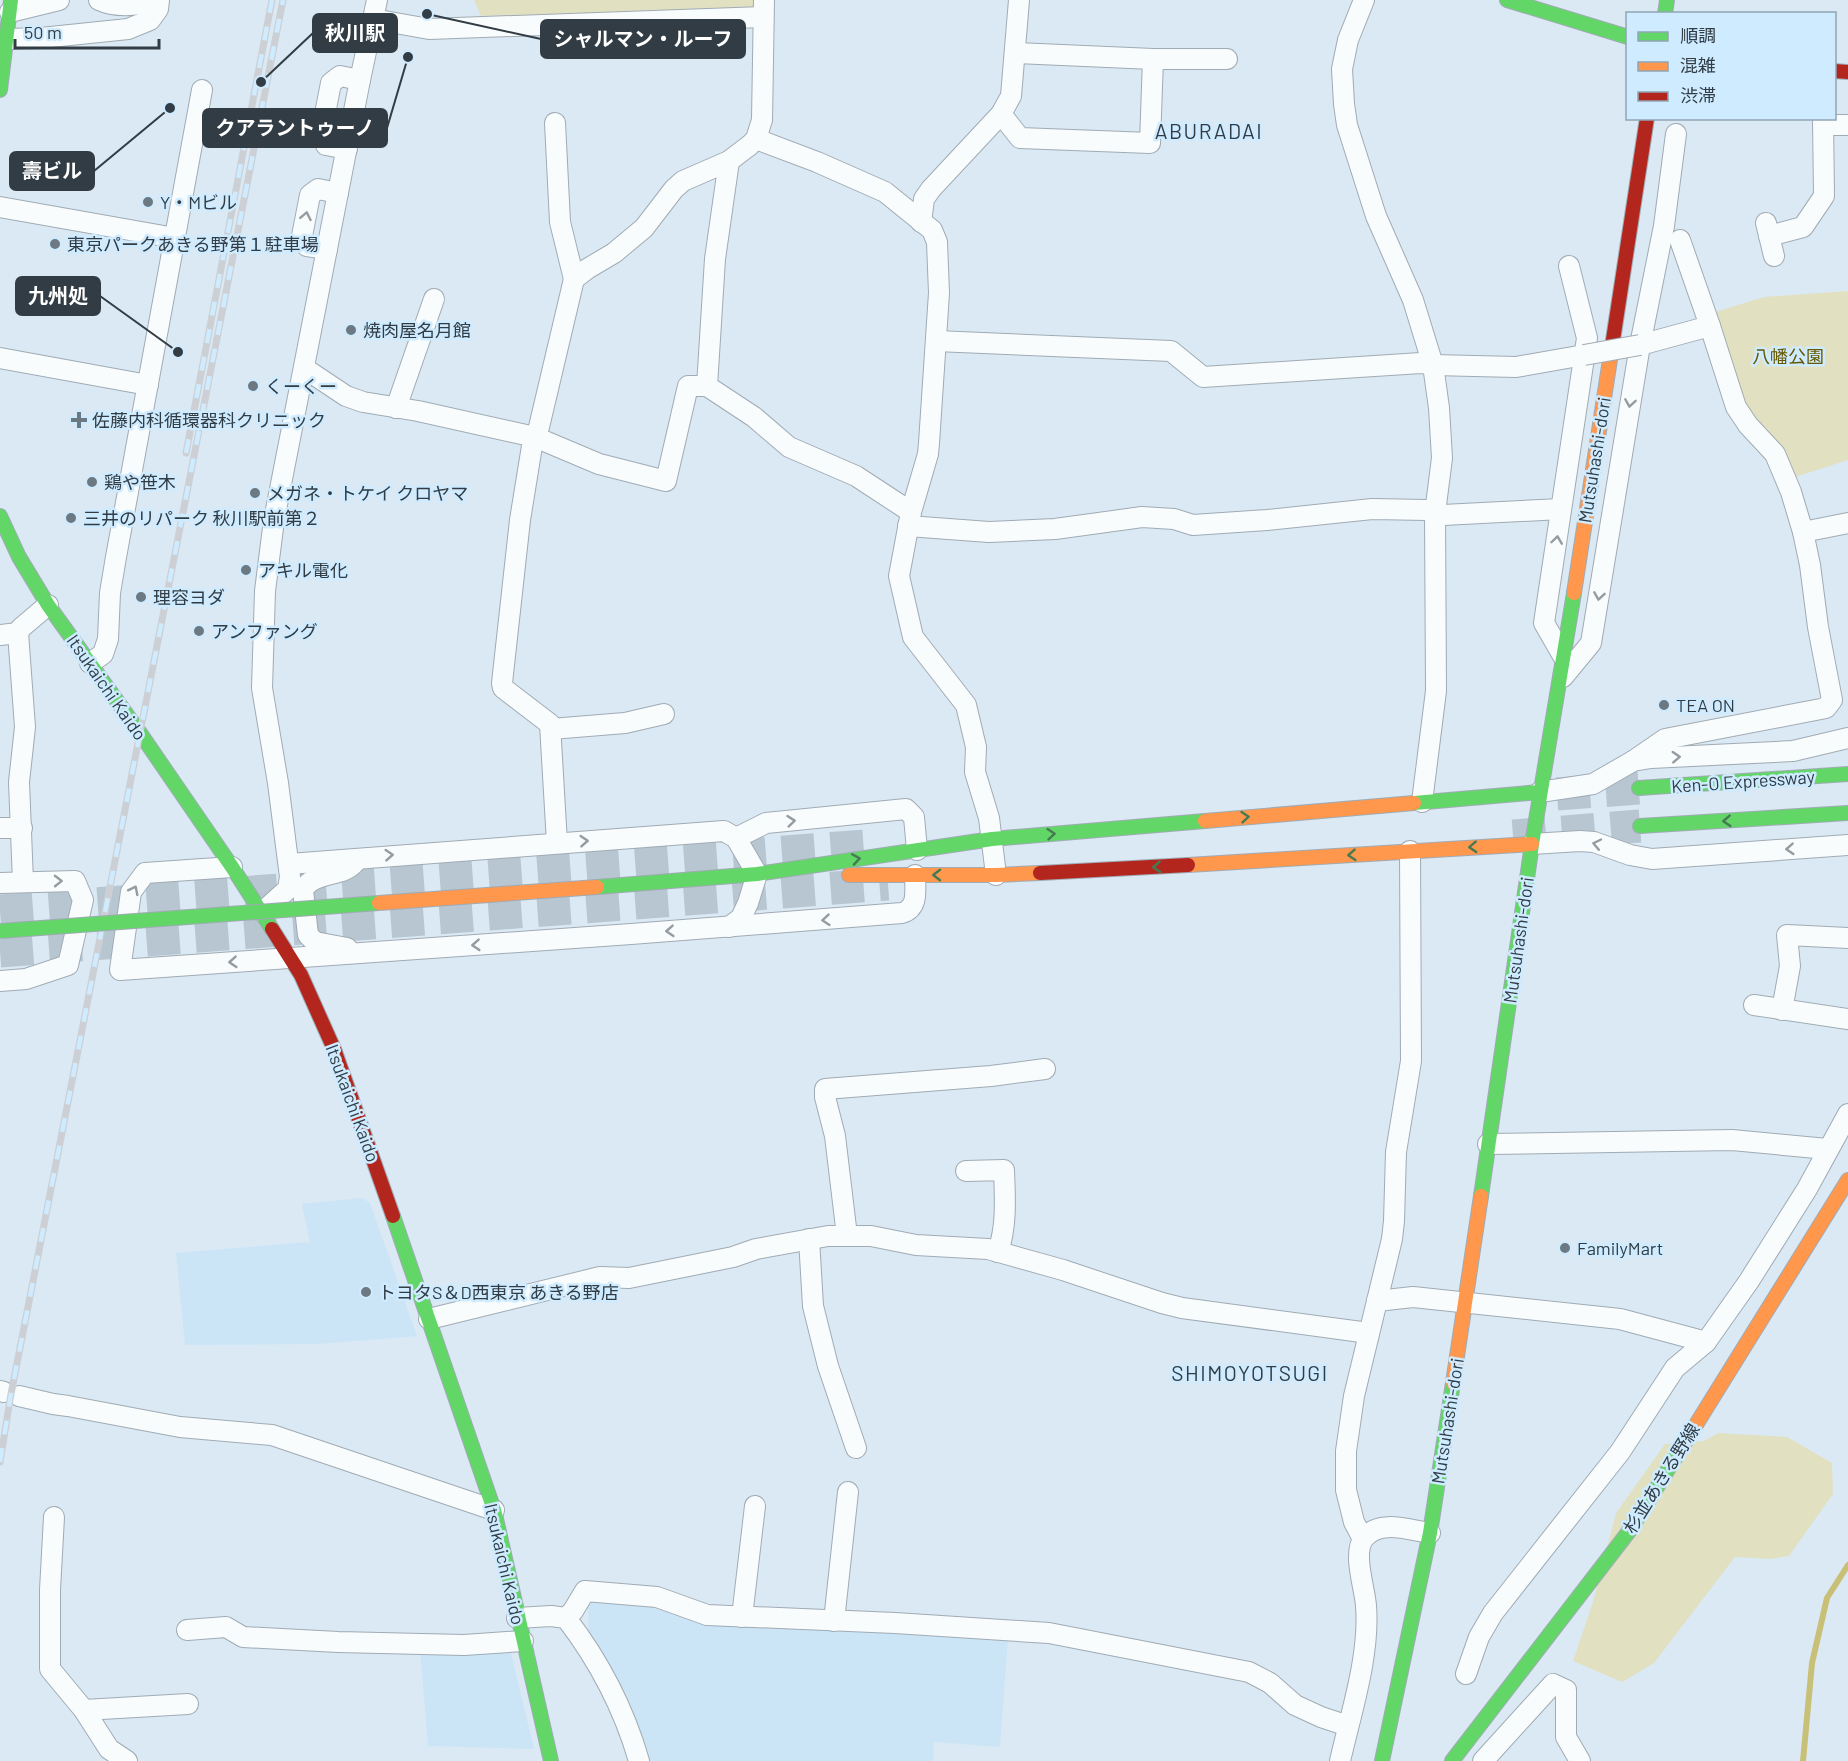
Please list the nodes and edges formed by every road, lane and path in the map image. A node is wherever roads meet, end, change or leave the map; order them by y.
1 (59, 0) edge
2 (99, 0) edge
3 (152, 0) edge
4 (159, 0) edge
5 (1019, 0) edge
6 (1364, 0) edge
7 (1507, 0) edge
8 (7, 8) edge
9 (763, 8) edge
10 (375, 9) edge
11 (1626, 36) edge
12 (3, 39) edge
13 (1016, 53) junction
14 (1153, 59) junction
15 (1227, 59) dead end
16 (360, 80) junction
17 (0, 90) edge
18 (202, 90) dead end
19 (1001, 114) junction
20 (1647, 120) edge
21 (1823, 122) edge
22 (555, 123) dead end
23 (1848, 124) edge
24 (1676, 134) dead end
25 (756, 139) junction
26 (347, 149) junction
27 (729, 161) junction
28 (338, 193) junction
29 (0, 207) edge
30 (921, 222) junction
31 (175, 238) junction
32 (1680, 240) dead end
33 (327, 249) junction
34 (1774, 256) dead end
35 (1569, 266) dead end
36 (574, 279) junction
37 (434, 299) dead end
38 (1710, 326) junction
39 (936, 340) junction
40 (1640, 345) junction
41 (1584, 355) junction
42 (0, 358) edge
43 (1433, 365) junction
44 (304, 368) junction
45 (148, 386) junction
46 (707, 387) junction
47 (396, 408) junction
48 (535, 437) junction
49 (1561, 509) junction
50 (1436, 513) junction
51 (0, 516) edge
52 (910, 519) junction
53 (1848, 523) edge
54 (1803, 532) junction
55 (48, 604) junction
56 (9, 634) edge
57 (1563, 656) junction
58 (90, 663) junction
59 (1560, 681) junction
60 (664, 714) dead end
61 (551, 729) junction
62 (1848, 738) edge
63 (1633, 761) junction
64 (1848, 774) edge
65 (1639, 788) tunnel mouth
66 (1540, 792) junction
67 (1422, 802) junction
68 (1848, 813) edge
69 (1640, 826) tunnel mouth
70 (0, 828) edge
71 (22, 828) junction
72 (736, 838) junction
73 (992, 839) junction
74 (557, 843) junction
75 (1532, 844) junction
76 (1848, 845) edge
77 (916, 850) junction
78 (1410, 851) junction
79 (359, 857) junction
80 (289, 864) junction
81 (232, 867) junction
82 (757, 874) junction
83 (915, 875) junction
84 (996, 875) junction
85 (23, 882) junction
86 (0, 883) edge
87 (260, 911) junction
88 (729, 927) junction
89 (0, 931) edge
90 (1848, 938) edge
91 (370, 953) junction
92 (291, 958) junction
93 (0, 981) edge
94 (1754, 1005) dead end
95 (1782, 1010) junction
96 (1848, 1020) edge
97 (1045, 1069) dead end
98 (1848, 1114) edge
99 (1488, 1144) junction
100 (1827, 1149) junction
101 (966, 1172) dead end
102 (1848, 1180) edge
103 (847, 1236) junction
104 (809, 1239) junction
105 (998, 1252) junction
106 (1377, 1301) junction
107 (1466, 1302) junction
108 (429, 1319) junction
109 (1369, 1333) junction
110 (1706, 1342) junction
111 (8, 1393) edge
112 (856, 1448) dead end
113 (848, 1492) dead end
114 (755, 1506) dead end
115 (494, 1510) junction
116 (54, 1518) dead end
117 (1430, 1533) junction
118 (1363, 1539) junction
119 (742, 1617) junction
120 (518, 1618) junction
121 (566, 1618) junction
122 (834, 1621) junction
123 (187, 1630) dead end
124 (523, 1641) junction
125 (1466, 1674) dead end
126 (188, 1704) dead end
127 (84, 1710) junction
128 (1348, 1726) junction
129 (127, 1761) edge
130 (551, 1761) edge
131 (639, 1761) edge
132 (1340, 1761) edge
133 (1382, 1761) edge
134 (1452, 1761) edge
135 (1483, 1761) edge
136 (1580, 1761) edge

1 - 8 street
2 - 3 street
4 - 12 street
5 - 13 street
6 - 43 street
7 - 11 main road
8 - 12 main road
9 - 10 street
9 - 25 street
10 - 16 street
12 - 17 main road
13 - 14 street
13 - 19 street
14 - 15 street
14 - 19 street
16 - 26 street
16 - 26 street
18 - 31 street
19 - 30 street
20 - 57 main road, Mutsuhashi-dori
21 - 23 street
21 - 34 street
22 - 36 street
24 - 40 street
25 - 27 street
25 - 30 street
26 - 28 street
27 - 36 street
27 - 46 street
28 - 33 street
33 -> 28 street
29 - 31 street
30 - 39 street
31 - 45 street
32 - 38 street
33 - 44 street
35 - 41 street
36 - 48 street
37 - 47 street
38 - 40 street
38 - 54 street
39 - 43 street
39 - 52 street
40 - 41 street, bridge
40 -> 59 street
41 - 43 street
41 - 49 street
42 - 45 street
43 - 50 street
44 - 47 street
44 - 80 street
45 - 58 street
46 - 48 street
46 - 52 street
47 - 48 street
48 - 61 street
49 - 50 street
57 -> 49 street
50 - 52 street
50 - 67 street
51 - 55 main road, Itsukaichi Kaido
52 - 73 street
53 - 54 street
54 - 63 street
55 - 56 street
55 - 58 main road, Itsukaichi Kaido
56 - 71 street
57 - 59 main road, Mutsuhashi-dori
58 - 81 main road, Itsukaichi Kaido
59 - 66 main road, Mutsuhashi-dori
60 - 61 street
61 - 74 street
63 -> 62 street
63 - 66 street
64 - 65 main road, Ken-O Expressway
66 - 67 main road
66 - 75 main road, Mutsuhashi-dori
73 -> 67 main road
68 -> 69 main road
70 - 71 street
71 - 85 street
74 -> 72 street
72 -> 77 street
72 - 82 street
73 - 77 main road
73 - 84 street
79 -> 74 street
76 -> 75 street
75 -> 78 main road
75 - 99 main road, Mutsuhashi-dori
82 -> 77 main road
78 -> 84 main road
78 - 106 street
79 - 80 street
79 - 91 street
80 - 87 street
81 - 87 main road, Itsukaichi Kaido
92 -> 81 street
82 - 83 main road
82 - 88 street
82 - 89 main road, bridge
84 -> 83 main road
83 -> 88 street
85 - 86 street
85 -> 93 street
87 - 92 main road, Itsukaichi Kaido
88 -> 91 street
90 - 95 street
91 - 92 street
92 - 108 main road, Itsukaichi Kaido
94 - 95 street
95 - 96 street
97 - 103 street
98 - 100 street
99 - 100 street
99 - 107 main road, Mutsuhashi-dori
100 - 110 street
101 - 105 street
102 - 134 main road, 杉並あきる野線
103 - 104 street
103 - 105 street
104 - 108 street
104 - 112 street
105 - 109 street
106 - 107 street
106 - 109 street
107 - 110 street
107 - 117 main road, Mutsuhashi-dori
108 - 115 main road, Itsukaichi Kaido
109 - 118 street
110 - 125 street
111 - 115 street
113 - 122 street
114 - 119 street
115 - 120 main road, Itsukaichi Kaido
116 - 127 street
117 - 118 street
117 - 133 main road, Mutsuhashi-dori
118 - 128 street
119 - 121 street
119 - 122 street
120 - 121 street
120 - 124 main road, Itsukaichi Kaido
121 - 131 street
122 - 128 street
123 - 124 street
124 - 130 main road, Itsukaichi Kaido
126 - 127 street
127 - 129 street
128 - 132 street
135 - 136 street

